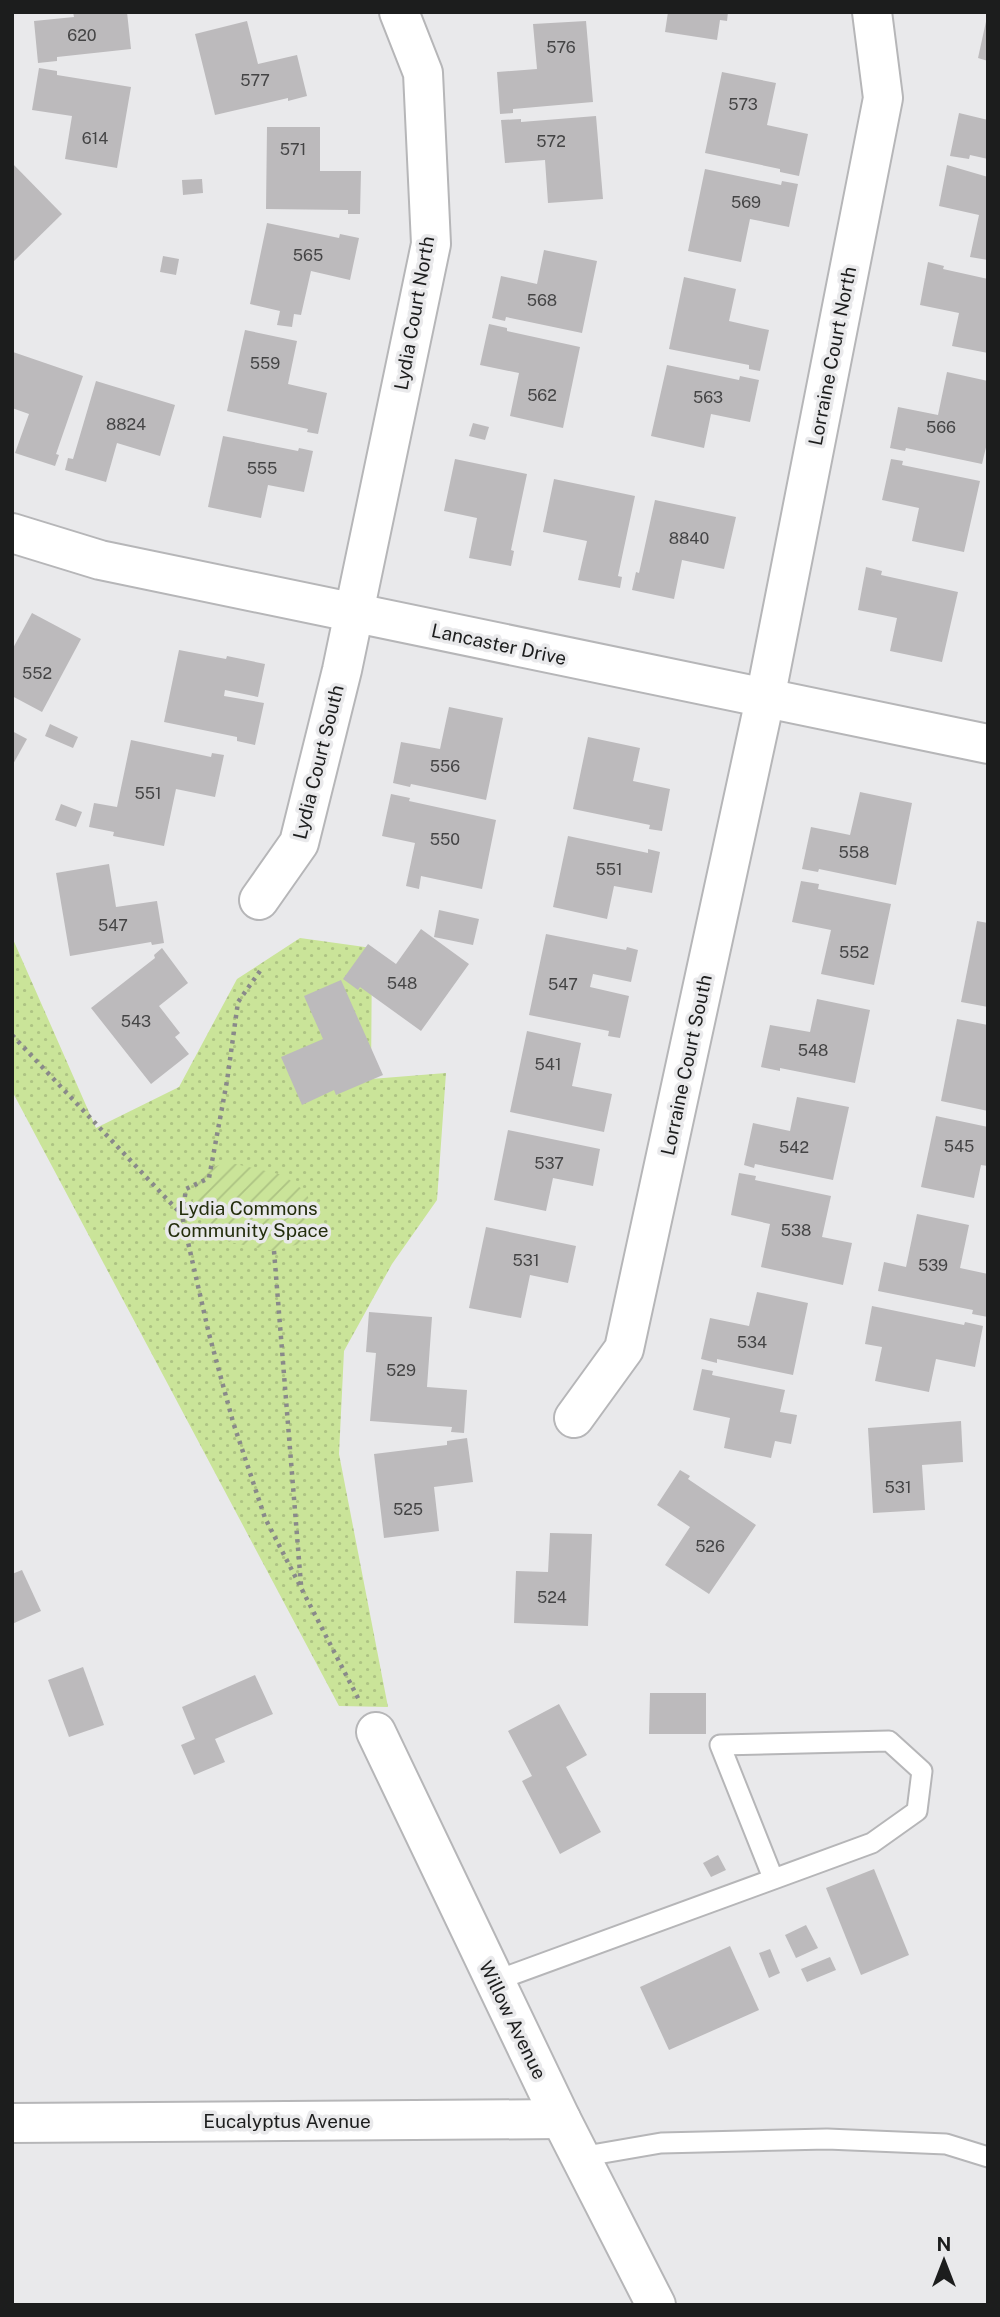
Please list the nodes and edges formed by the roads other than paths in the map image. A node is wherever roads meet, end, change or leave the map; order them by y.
1 (399, 12) edge
2 (872, 12) edge
3 (12, 533) edge
4 (353, 613) junction
5 (765, 699) junction
6 (988, 744) edge
7 (259, 900) dead end
8 (574, 1418) dead end
9 (376, 1732) road end
10 (773, 1878) junction
11 (495, 1981) junction
12 (561, 2119) junction
13 (12, 2123) edge
14 (580, 2157) junction
15 (988, 2157) edge
16 (656, 2305) edge

1 - 4 street, Lydia Court North
2 - 5 street, Lorraine Court North
3 - 4 street, Lancaster Drive
4 - 5 street, Lancaster Drive
4 - 7 street, Lydia Court South
5 - 6 street, Lancaster Drive
5 - 8 street, Lorraine Court South
9 - 11 street, Willow Avenue
10 - 10 lane
10 - 11 lane
11 - 12 street, Willow Avenue
12 - 13 street, Eucalyptus Avenue
12 - 14 street, Willow Avenue
14 - 15 lane
14 - 16 street, Willow Avenue

